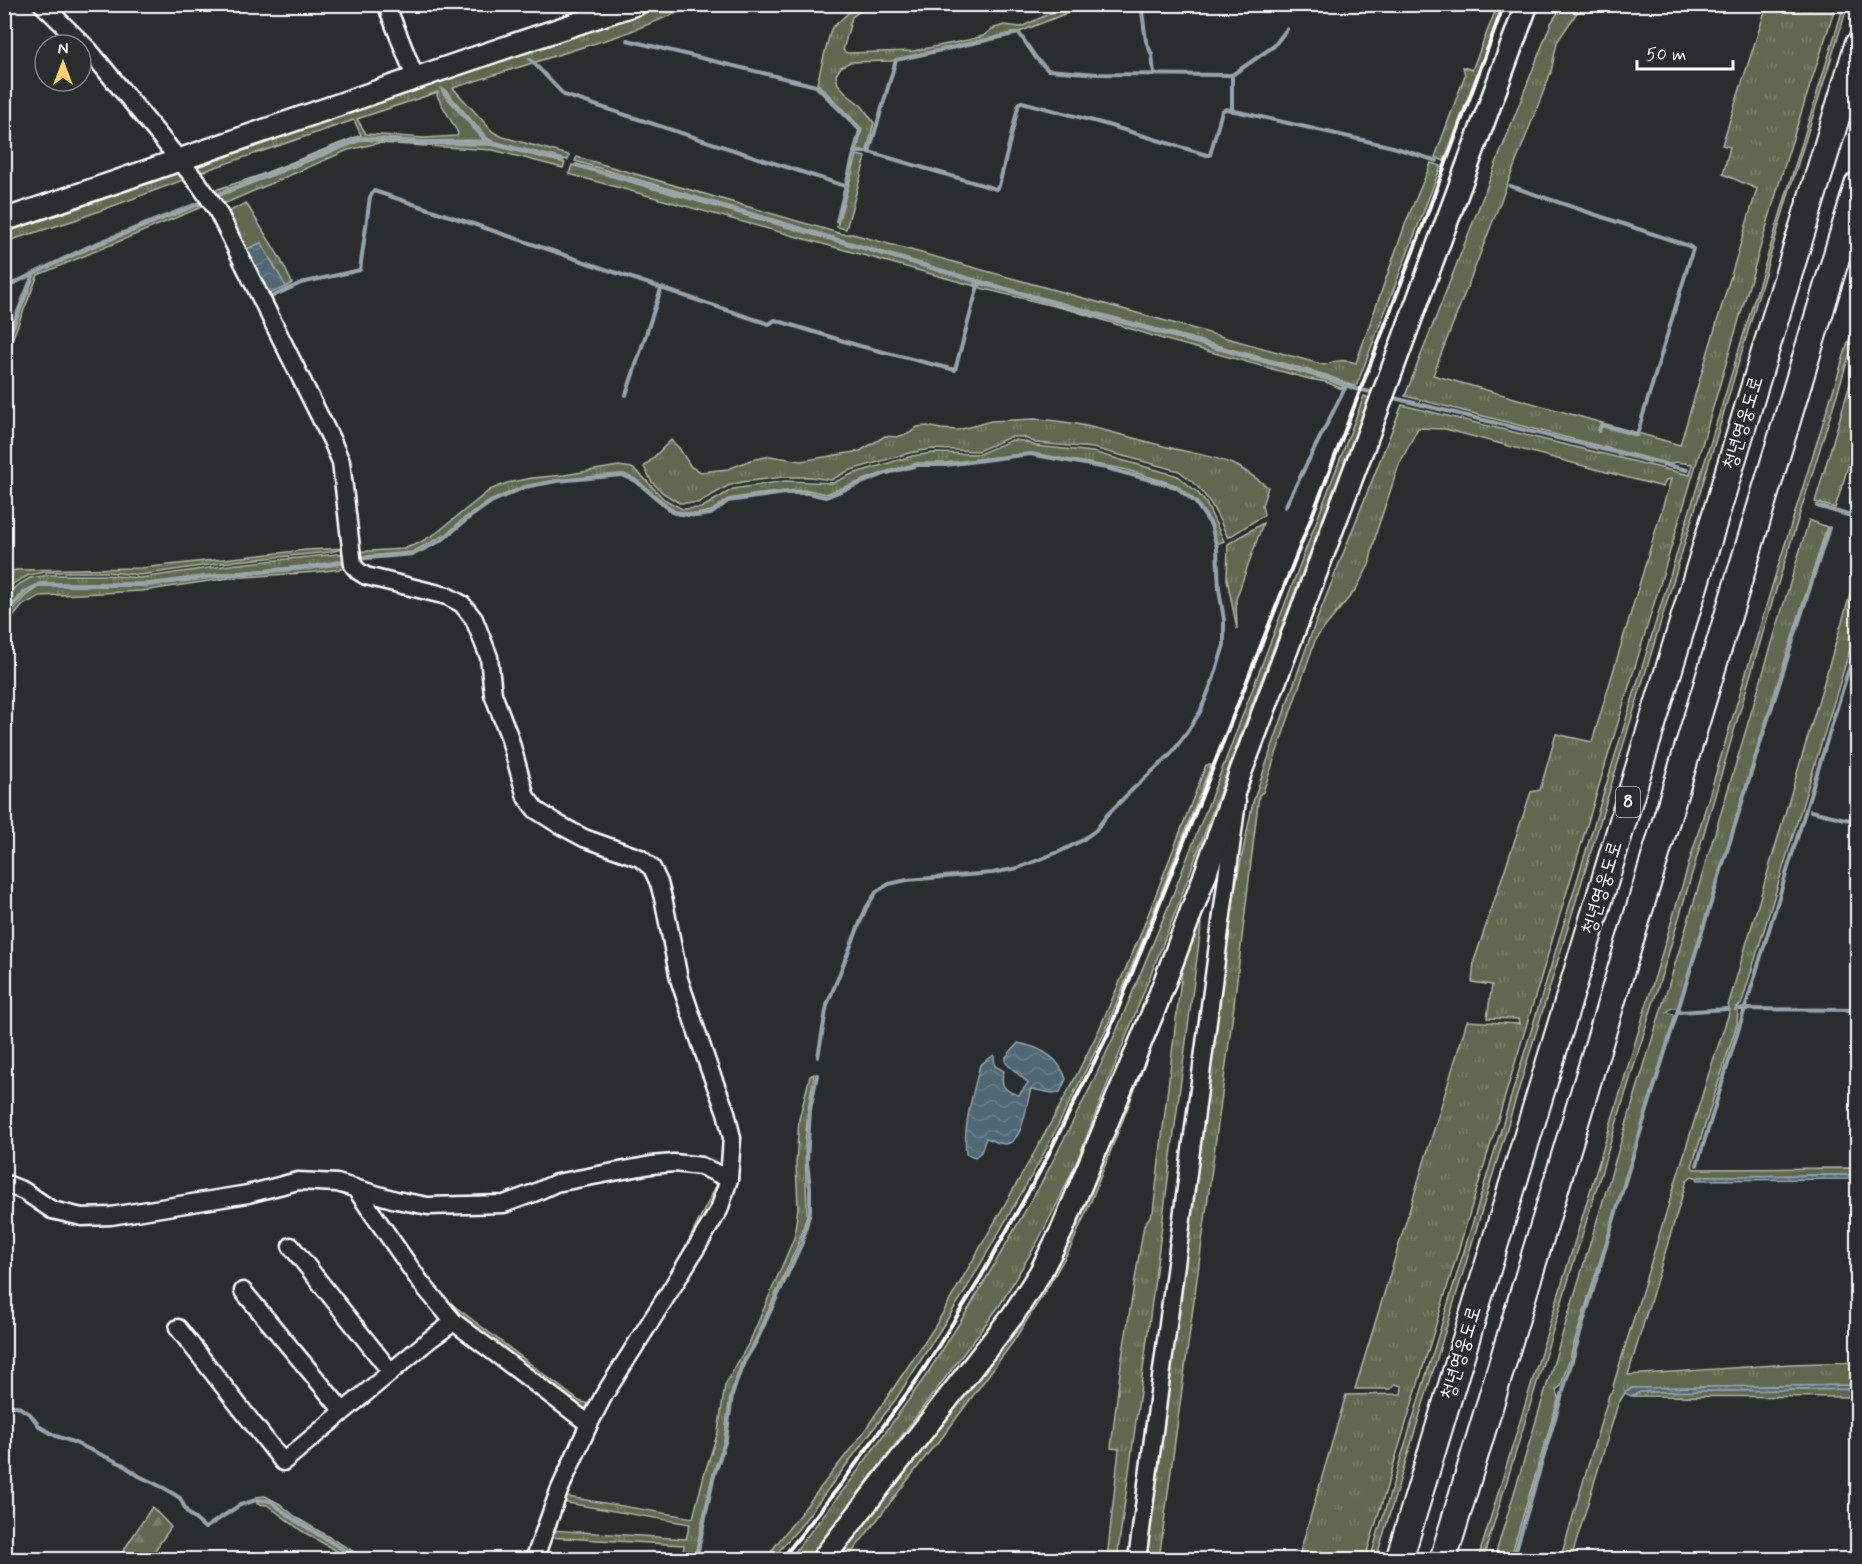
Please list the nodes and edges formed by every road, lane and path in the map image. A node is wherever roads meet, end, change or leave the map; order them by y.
1 (42, 4) edge
2 (386, 4) edge
3 (1527, 4) edge
4 (621, 7) edge
5 (1857, 45) edge
6 (415, 77) junction
7 (180, 161) junction
8 (1857, 185) edge
9 (4, 220) edge
10 (1240, 774) junction
11 (729, 1179) junction
12 (4, 1184) edge
13 (355, 1188) junction
14 (291, 1246) dead end
15 (243, 1291) dead end
16 (454, 1322) junction
17 (178, 1328) dead end
18 (391, 1372) junction
19 (343, 1411) junction
20 (589, 1424) junction
21 (534, 1560) edge
22 (822, 1560) edge
23 (1137, 1560) edge
24 (1399, 1560) edge
25 (1443, 1560) edge

1 - 7 street
2 - 6 street
3 - 10 main road
4 - 6 main road
5 - 24 highway, 청년영웅도로 / 8
6 - 7 main road
7 - 9 main road
7 - 11 street
8 - 25 highway, 청년영웅도로 / 8
10 - 22 main road
10 - 23 street
11 - 13 street
11 - 20 street
12 - 13 street
13 - 16 street
14 - 18 street
15 - 19 street
16 - 18 street
16 - 20 street
17 - 19 street
18 - 19 street
20 - 21 street

